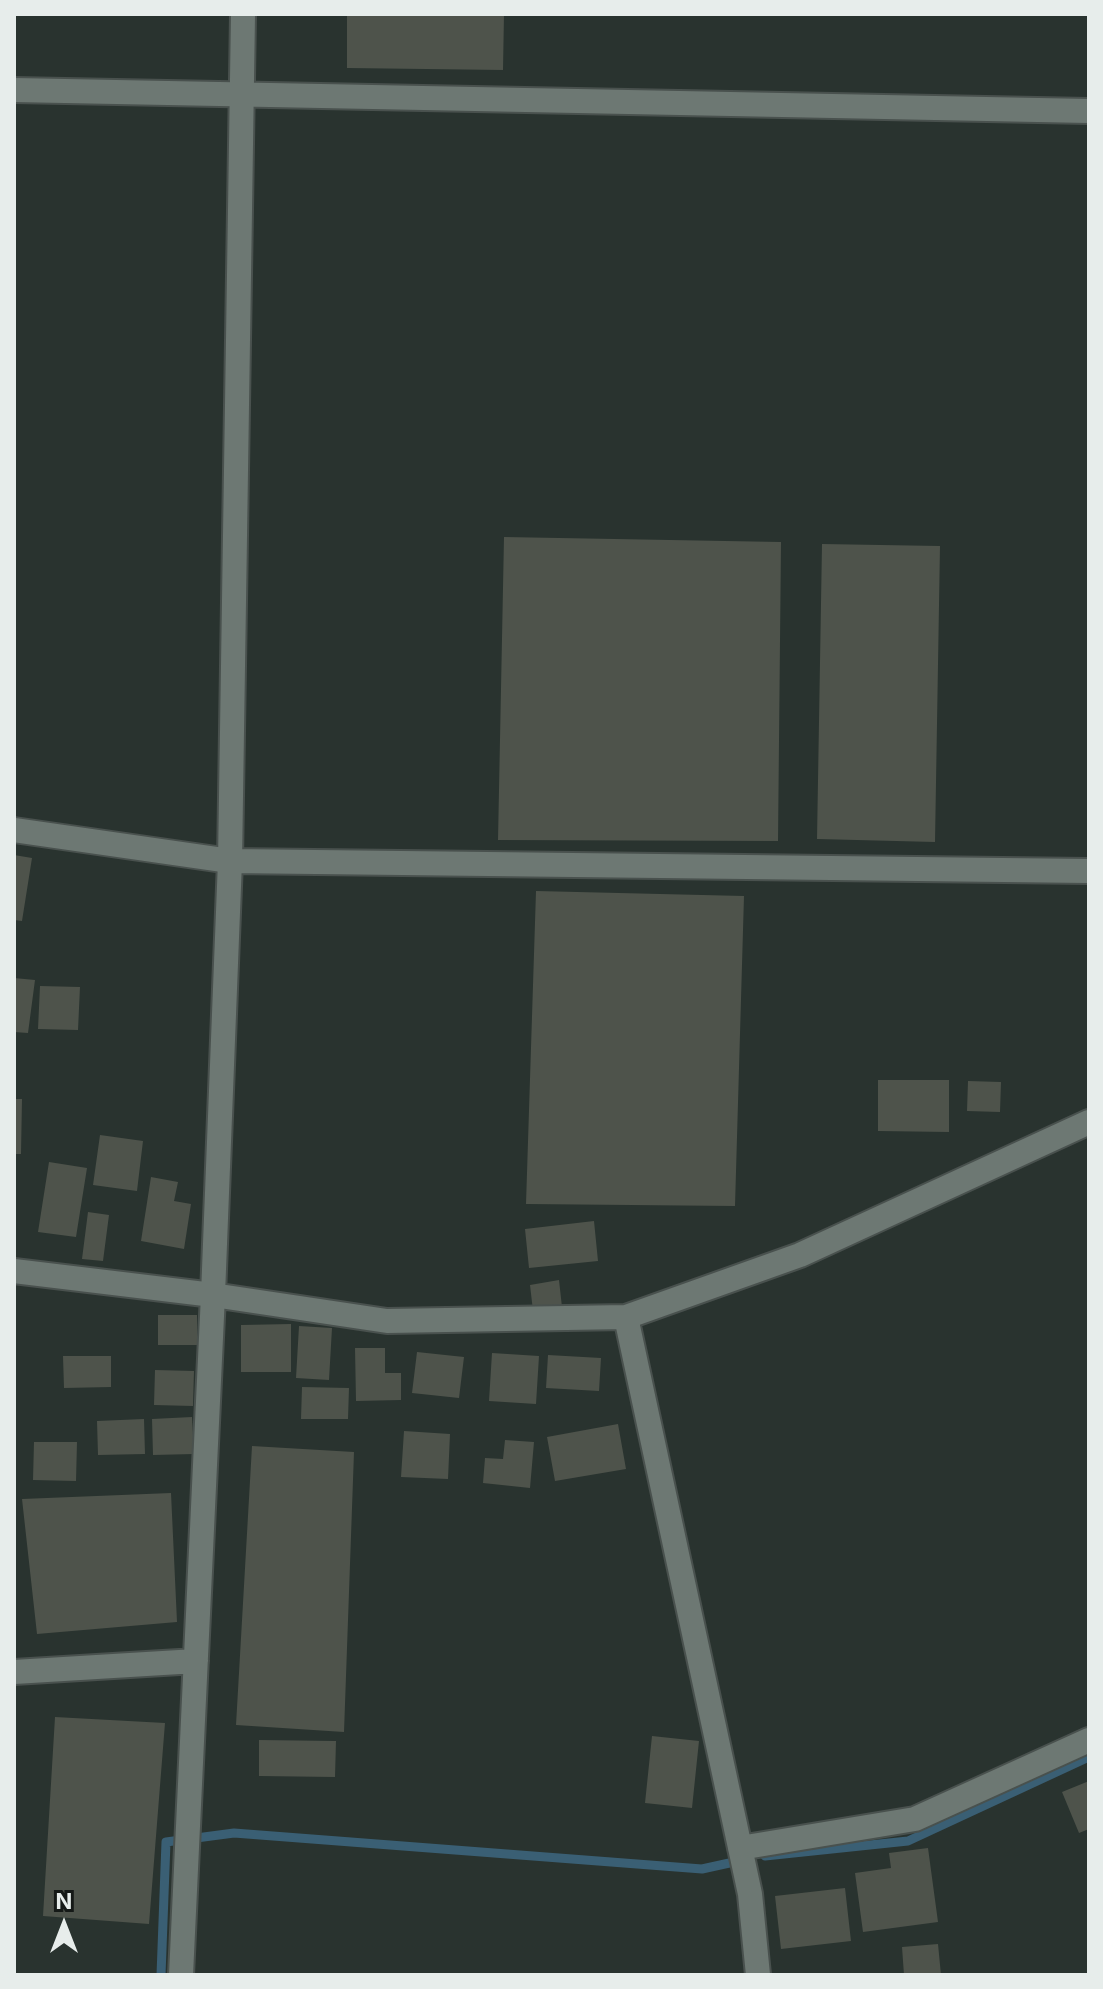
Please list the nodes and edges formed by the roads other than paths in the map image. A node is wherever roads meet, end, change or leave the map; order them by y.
1 (243, 14) edge
2 (14, 90) edge
3 (242, 93) junction
4 (1089, 111) edge
5 (14, 830) edge
6 (230, 861) junction
7 (1089, 871) edge
8 (1089, 1122) edge
9 (14, 1271) edge
10 (213, 1295) junction
11 (626, 1317) junction
12 (196, 1661) junction
13 (14, 1672) edge
14 (1089, 1740) edge
15 (740, 1848) junction
16 (181, 1975) edge
17 (758, 1975) edge

1 - 3 street
2 - 3 street
3 - 4 street
3 - 6 street
5 - 6 street
6 - 7 street
6 - 10 street
8 - 11 street
9 - 10 street
10 - 11 street
10 - 12 street
11 - 15 street
12 - 13 street
12 - 16 street
14 - 15 street
15 - 17 street

